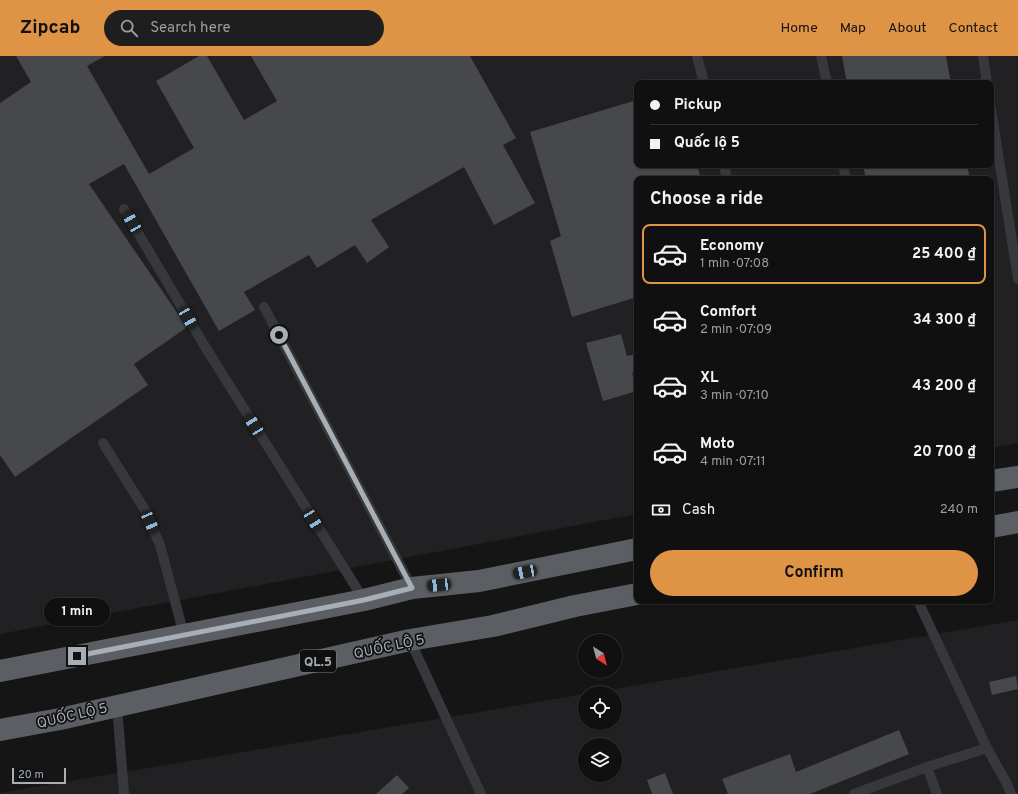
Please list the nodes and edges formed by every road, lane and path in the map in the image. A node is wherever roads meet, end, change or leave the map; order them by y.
1 (697, 56) edge
2 (821, 56) edge
3 (983, 56) edge
4 (703, 80) edge
5 (826, 80) edge
6 (987, 80) edge
7 (994, 128) edge
8 (124, 209) dead end
9 (1018, 279) edge
10 (264, 307) dead end
11 (103, 443) dead end
12 (1018, 477) edge
13 (994, 481) edge
14 (1018, 522) edge
15 (994, 526) edge
16 (634, 550) edge
17 (412, 588) junction
18 (634, 595) edge
19 (364, 600) junction
20 (919, 604) edge
21 (184, 635) junction
22 (410, 640) junction
23 (0, 671) edge
24 (117, 705) junction
25 (0, 730) edge
26 (987, 748) junction
27 (927, 767) junction
28 (124, 794) edge
29 (481, 794) edge
30 (854, 794) edge
31 (937, 794) edge
32 (1011, 794) edge

1 - 4 lane
2 - 5 lane
3 - 6 lane
7 - 9 lane
8 - 19 lane
10 - 17 lane
11 - 21 lane
12 - 13 highway
14 - 15 highway
16 - 17 highway
17 - 19 highway
18 - 22 highway, QUỐC LỘ 5 / QL.5
19 - 21 highway
20 - 26 lane
21 - 23 highway
22 - 24 highway, QUỐC LỘ 5 / QL.5
22 - 29 lane
24 - 25 highway, QUỐC LỘ 5 / QL.5
24 - 28 lane
26 - 27 lane
26 - 32 lane
27 - 30 lane
27 - 31 lane

